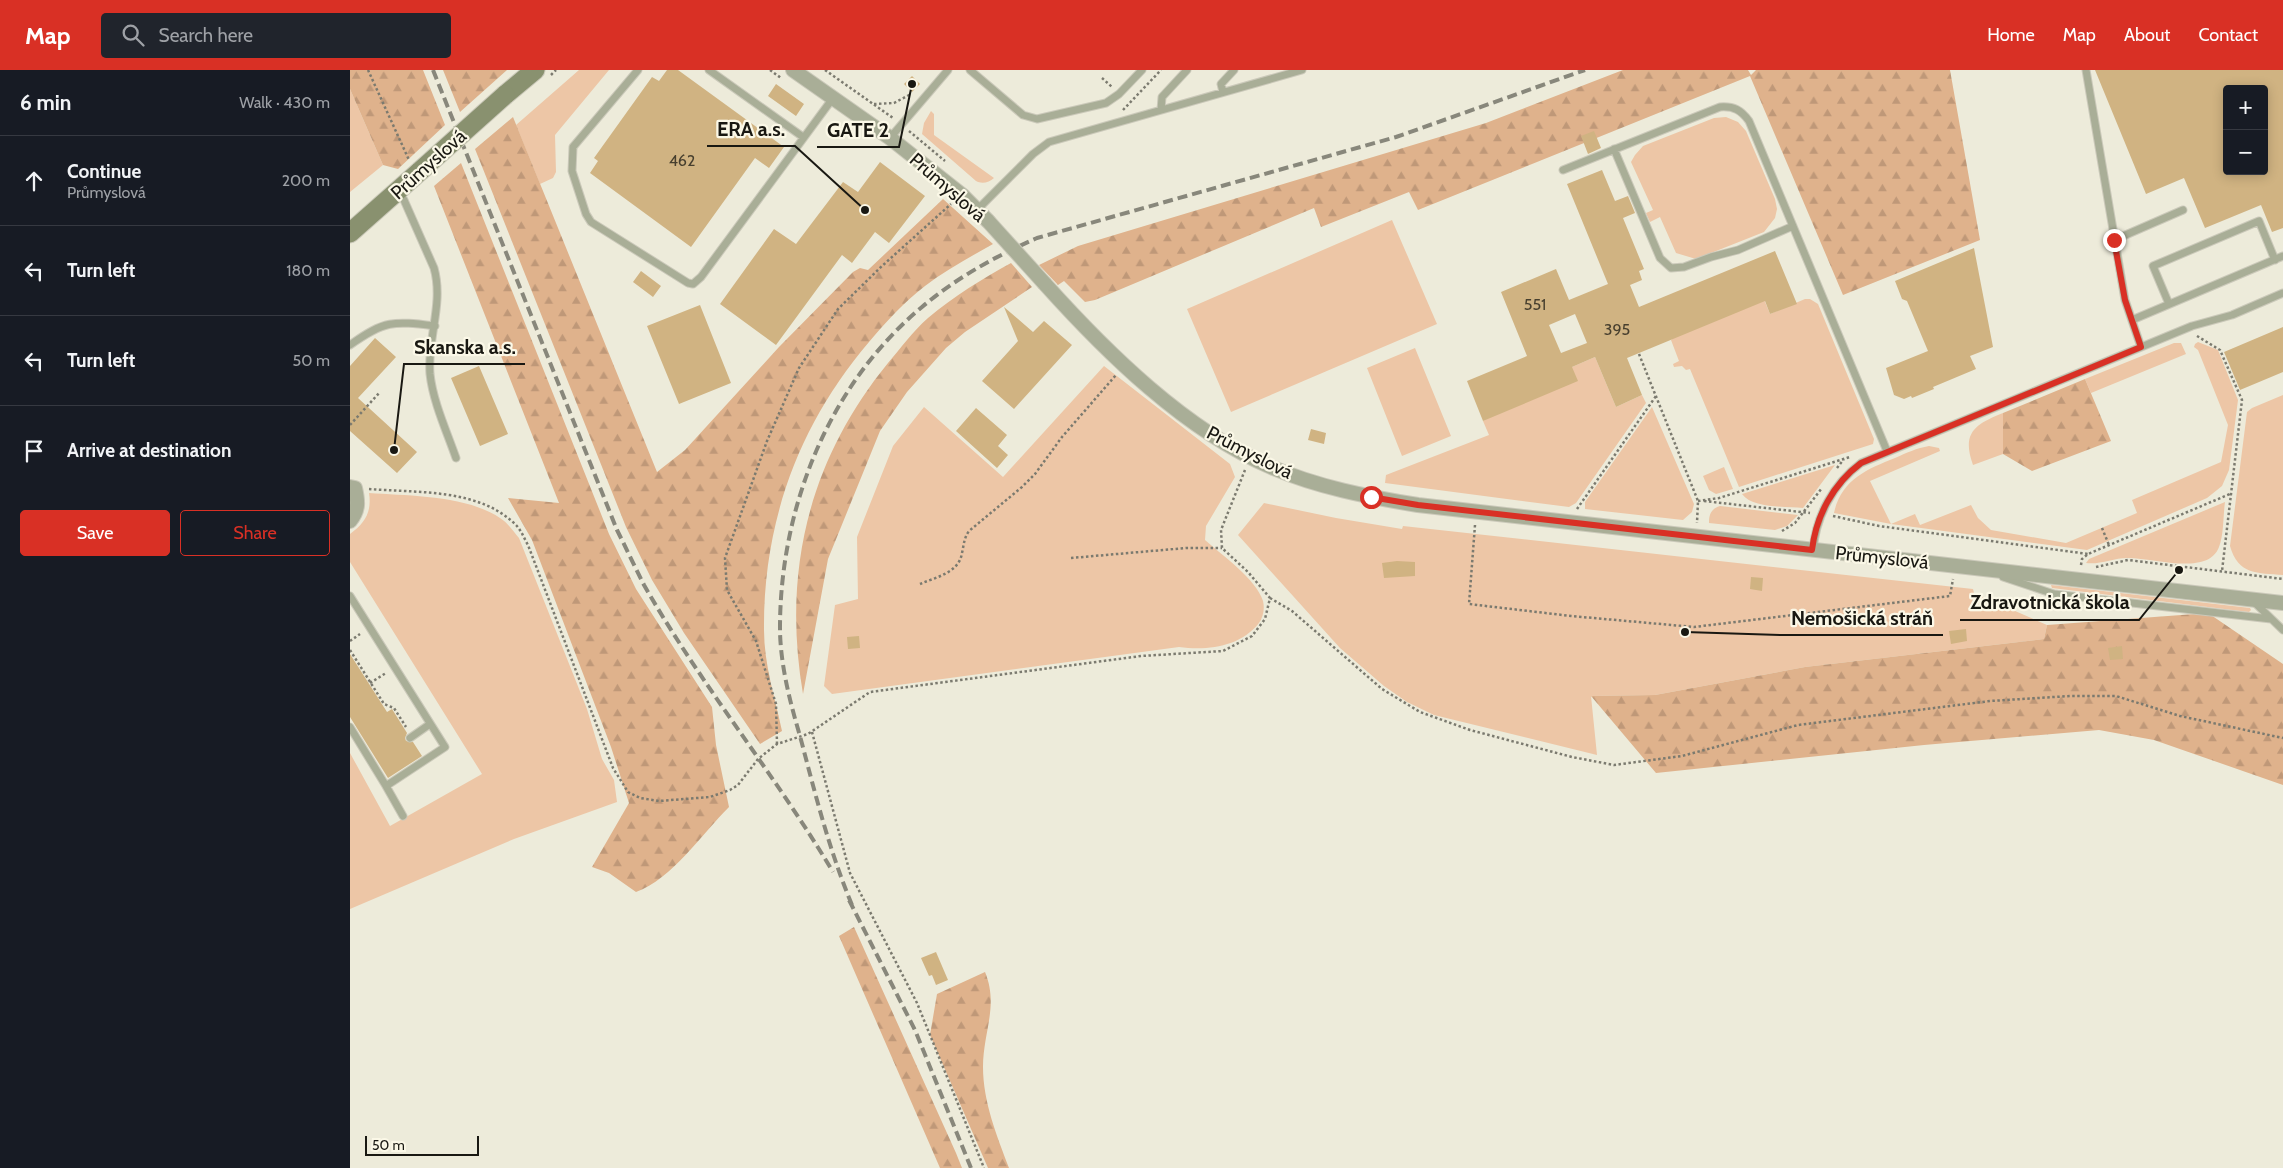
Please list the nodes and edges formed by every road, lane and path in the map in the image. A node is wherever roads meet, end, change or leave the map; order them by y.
1 (368, 70) edge
2 (531, 70) edge
3 (535, 70) edge
4 (638, 70) edge
5 (709, 70) edge
6 (793, 70) edge
7 (825, 70) edge
8 (948, 70) edge
9 (970, 70) edge
10 (1142, 70) edge
11 (1187, 70) edge
12 (1234, 70) edge
13 (1302, 70) edge
14 (2086, 70) edge
15 (1289, 72) edge
16 (1223, 92) junction
17 (911, 94) dead end
18 (505, 95) junction
19 (833, 98) junction
20 (1161, 110) junction
21 (803, 137) junction
22 (890, 138) junction
23 (1614, 149) junction
24 (415, 166) junction
25 (1563, 170) dead end
26 (398, 191) junction
27 (962, 195) junction
28 (978, 209) junction
29 (2183, 210) dead end
30 (1793, 226) junction
31 (350, 233) edge
32 (2114, 240) junction
33 (2283, 256) edge
34 (2275, 260) junction
35 (2283, 294) edge
36 (2169, 304) junction
37 (2132, 320) junction
38 (435, 326) junction
39 (2192, 326) junction
40 (350, 345) edge
41 (2141, 347) junction
42 (1639, 354) dead end
43 (1125, 364) junction
44 (380, 392) dead end
45 (1656, 396) junction
46 (350, 425) edge
47 (1888, 451) junction
48 (1251, 457) junction
49 (456, 458) dead end
50 (1844, 459) dead end
51 (1832, 474) dead end
52 (1826, 482) dead end
53 (352, 488) edge
54 (2230, 494) junction
55 (1698, 501) junction
56 (1585, 511) dead end
57 (1476, 512) junction
58 (1803, 512) junction
59 (1822, 514) junction
60 (350, 521) edge
61 (1706, 524) dead end
62 (2102, 528) dead end
63 (1778, 532) dead end
64 (2109, 545) junction
65 (1222, 548) junction
66 (1812, 550) junction
67 (1071, 558) dead end
68 (1956, 565) junction
69 (1974, 567) junction
70 (2095, 567) dead end
71 (2080, 568) dead end
72 (2087, 568) dead end
73 (2222, 571) junction
74 (2283, 579) edge
75 (920, 584) dead end
76 (350, 596) edge
77 (1270, 598) junction
78 (2251, 599) junction
79 (2283, 603) edge
80 (358, 608) junction
81 (350, 613) edge
82 (2271, 619) junction
83 (2283, 630) edge
84 (350, 650) edge
85 (395, 668) junction
86 (370, 683) junction
87 (430, 724) junction
88 (350, 727) edge
89 (812, 731) junction
90 (411, 738) joint
91 (2283, 738) edge
92 (777, 744) junction
93 (386, 786) junction
94 (403, 816) dead end
95 (984, 1168) edge

1 - 24 path
2 - 18 main road, Průmyslová
3 - 18 main road, Průmyslová
4 - 21 lane
5 - 21 lane
6 - 19 street, Průmyslová
7 - 17 path
8 - 22 lane
9 - 10 lane
11 - 20 lane
12 - 16 lane
13 - 15 lane
14 - 32 lane
15 - 16 lane
16 - 20 lane
18 - 24 main road, Průmyslová, bridge
19 - 21 lane
19 - 22 street, Průmyslová
20 - 28 lane
22 - 27 street, Průmyslová
23 - 25 lane
23 - 30 lane
23 - 30 lane
24 - 26 main road, Průmyslová
26 - 31 main road, Průmyslová
26 - 38 lane
27 - 28 street, Průmyslová
27 - 92 path
28 - 43 street, Průmyslová, bridge
29 - 32 lane
30 - 47 lane
32 - 37 lane
33 - 34 lane
34 - 36 lane
34 - 36 lane
35 - 39 lane
36 - 37 lane
37 - 41 lane
38 - 40 lane
38 - 49 lane
39 - 41 lane
39 - 54 path
41 - 47 lane
42 - 45 path
43 - 48 street, Průmyslová
43 - 75 path
44 - 46 path
45 - 55 path
45 - 56 path
47 - 59 lane
48 - 57 street, Průmyslová
48 - 65 path
50 - 51 path
52 - 58 path
53 - 60 street
53 - 92 path
54 - 64 path
54 - 73 path
55 - 58 path
55 - 61 path
57 - 66 street, Průmyslová
57 - 68 path
58 - 59 path
58 - 63 path
59 - 64 path
59 - 66 lane
62 - 64 path
65 - 67 path
65 - 77 path
66 - 68 street, Průmyslová
68 - 69 street, Průmyslová
69 - 78 street, Průmyslová
69 - 82 lane
70 - 73 path
71 - 72 path
73 - 74 path
76 - 80 lane
77 - 89 path
77 - 91 path
78 - 79 street, Průmyslová
78 - 82 lane
80 - 81 lane
80 - 85 lane
82 - 83 lane
84 - 86 path
85 - 86 path
85 - 87 lane
86 - 90 path
87 - 90 lane
87 - 93 lane
88 - 93 lane
89 - 92 path
89 - 95 path
93 - 94 lane

